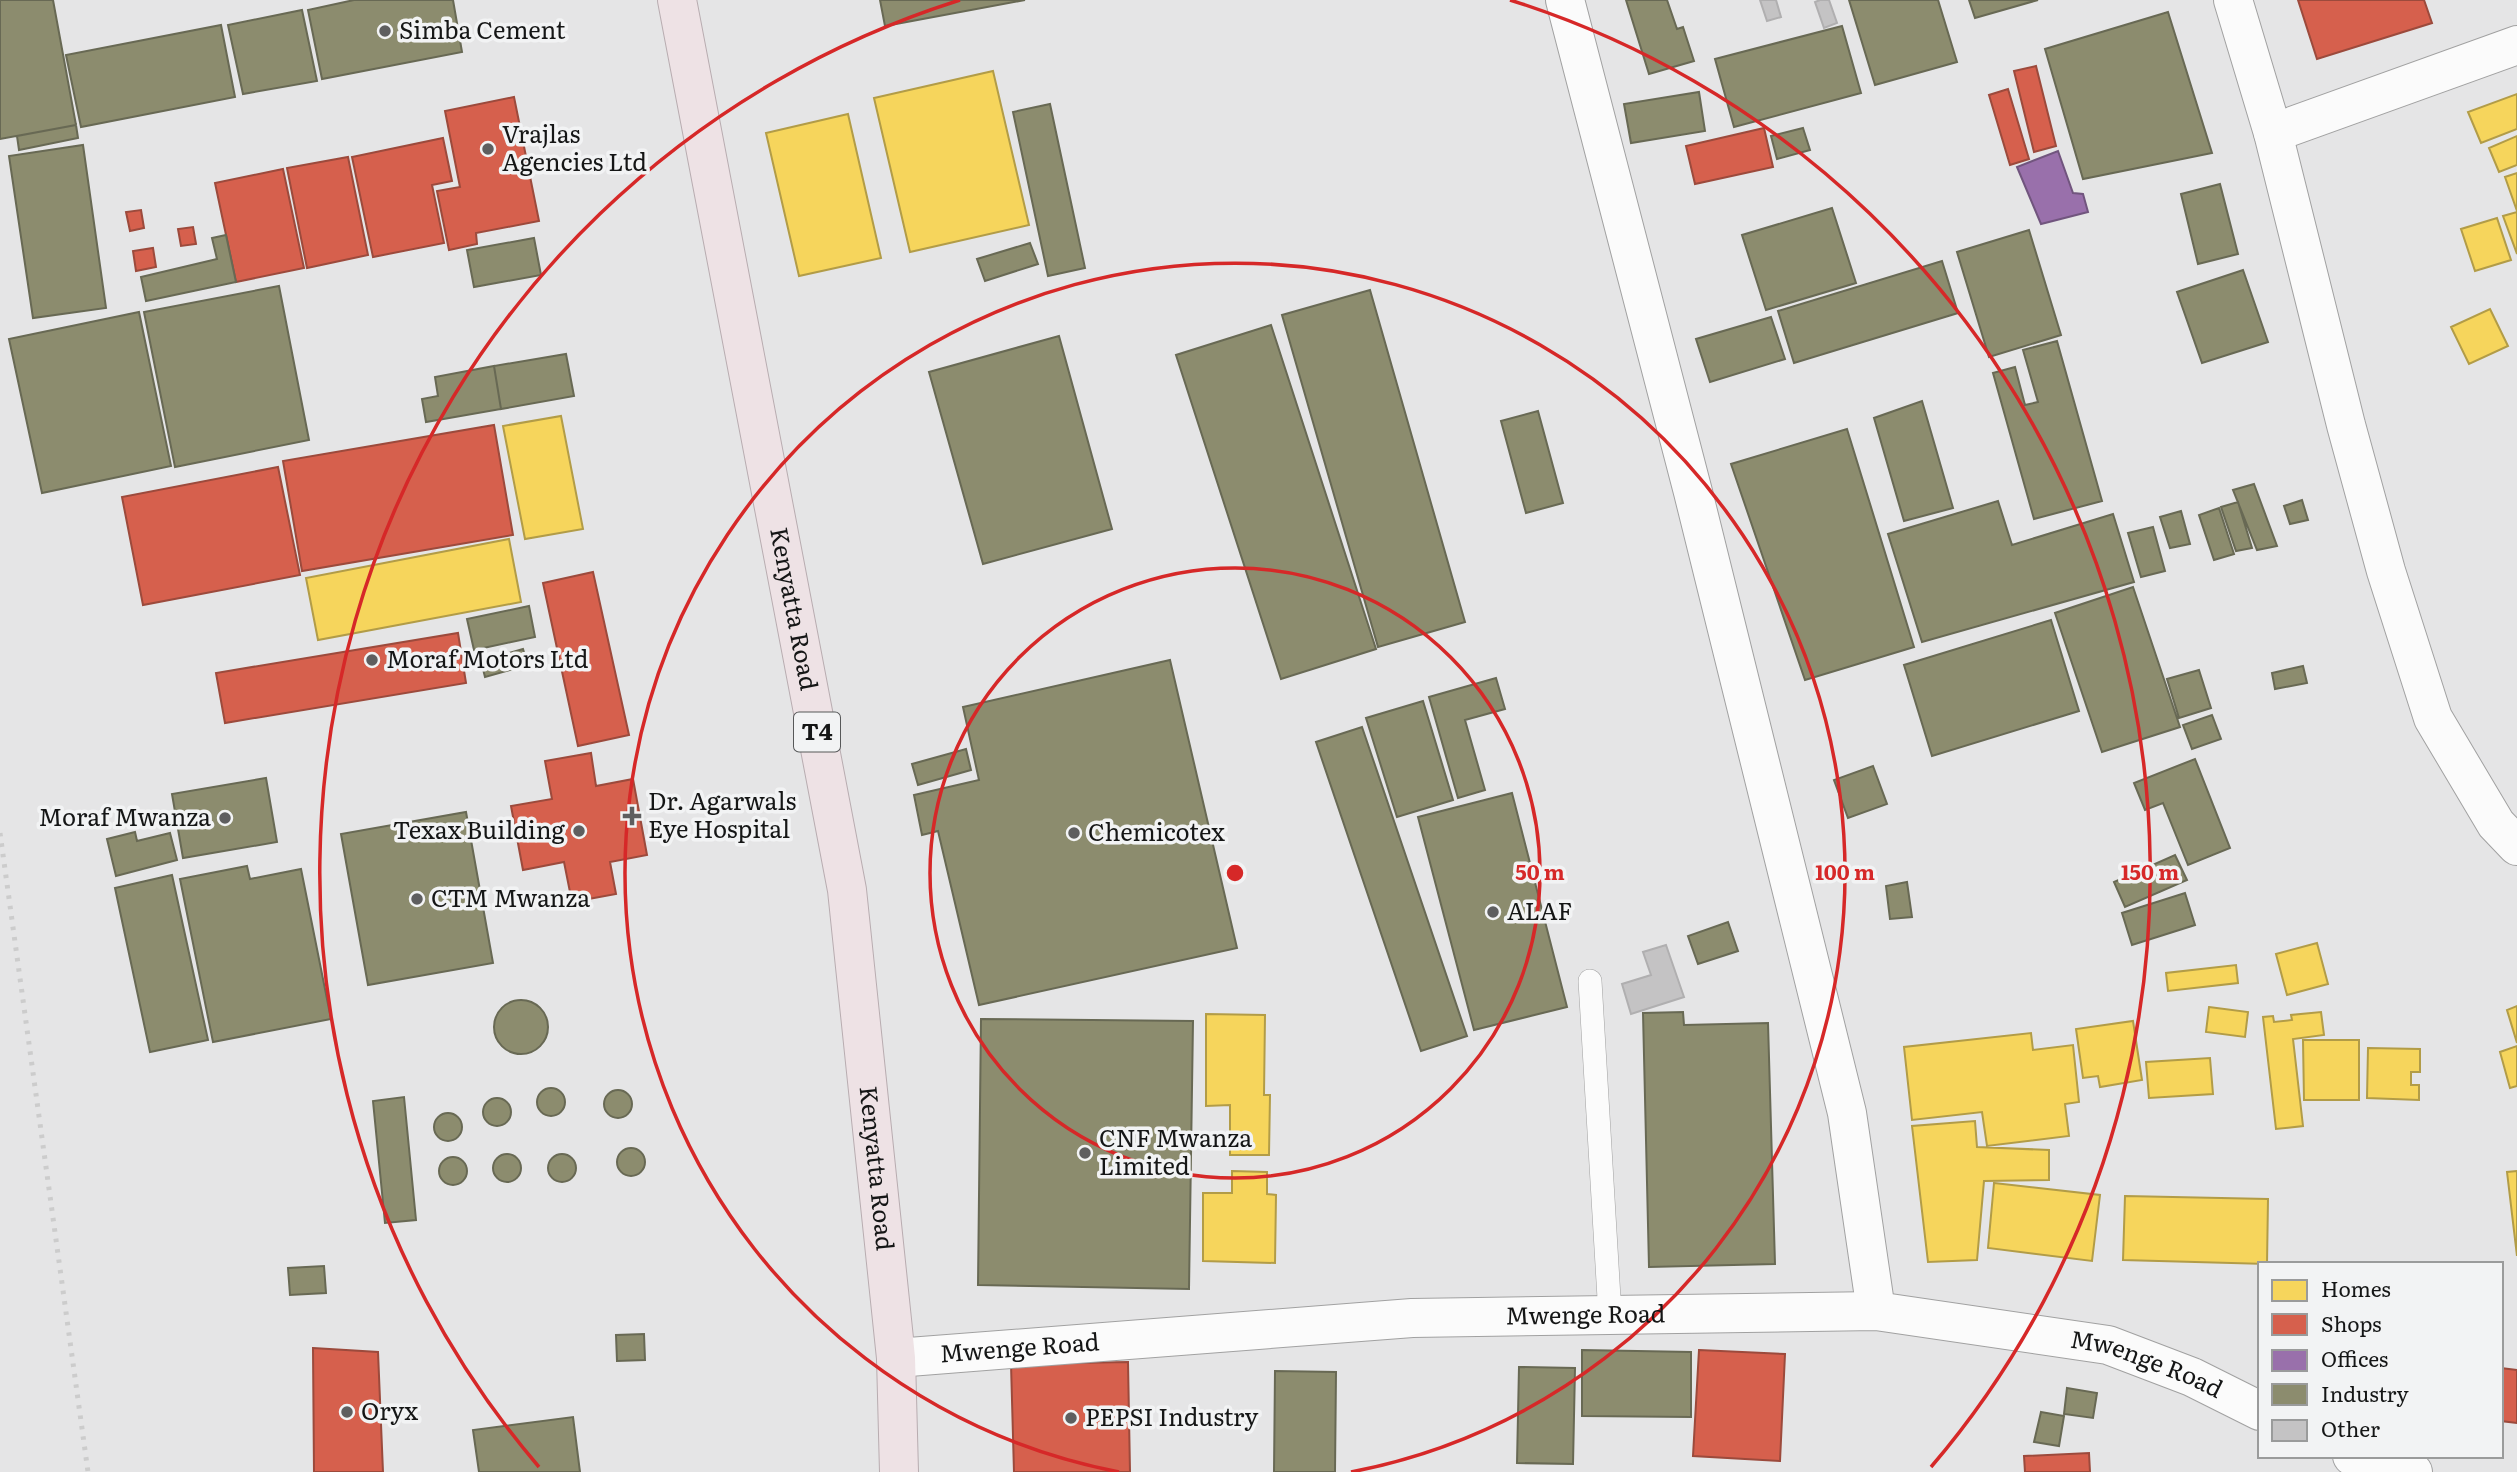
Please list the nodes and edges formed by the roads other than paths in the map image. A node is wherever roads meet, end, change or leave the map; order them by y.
1 (677, 0) edge
2 (1565, 0) edge
3 (2233, 0) edge
4 (2517, 45) edge
5 (2273, 133) junction
6 (2517, 846) edge
7 (1590, 981) dead end
8 (1877, 1311) junction
9 (1610, 1315) junction
10 (896, 1358) junction
11 (2258, 1410) edge
12 (2362, 1464) edge
13 (899, 1472) edge
14 (2413, 1472) edge

1 - 10 highway, Kenyatta Road / T4
2 - 8 street
3 - 5 street
4 - 5 street
5 - 6 street
7 - 9 lane
8 - 9 street, Mwenge Road
8 - 11 street, Mwenge Road
9 - 10 street, Mwenge Road
10 - 13 highway, Kenyatta Road / T4
12 - 14 street

